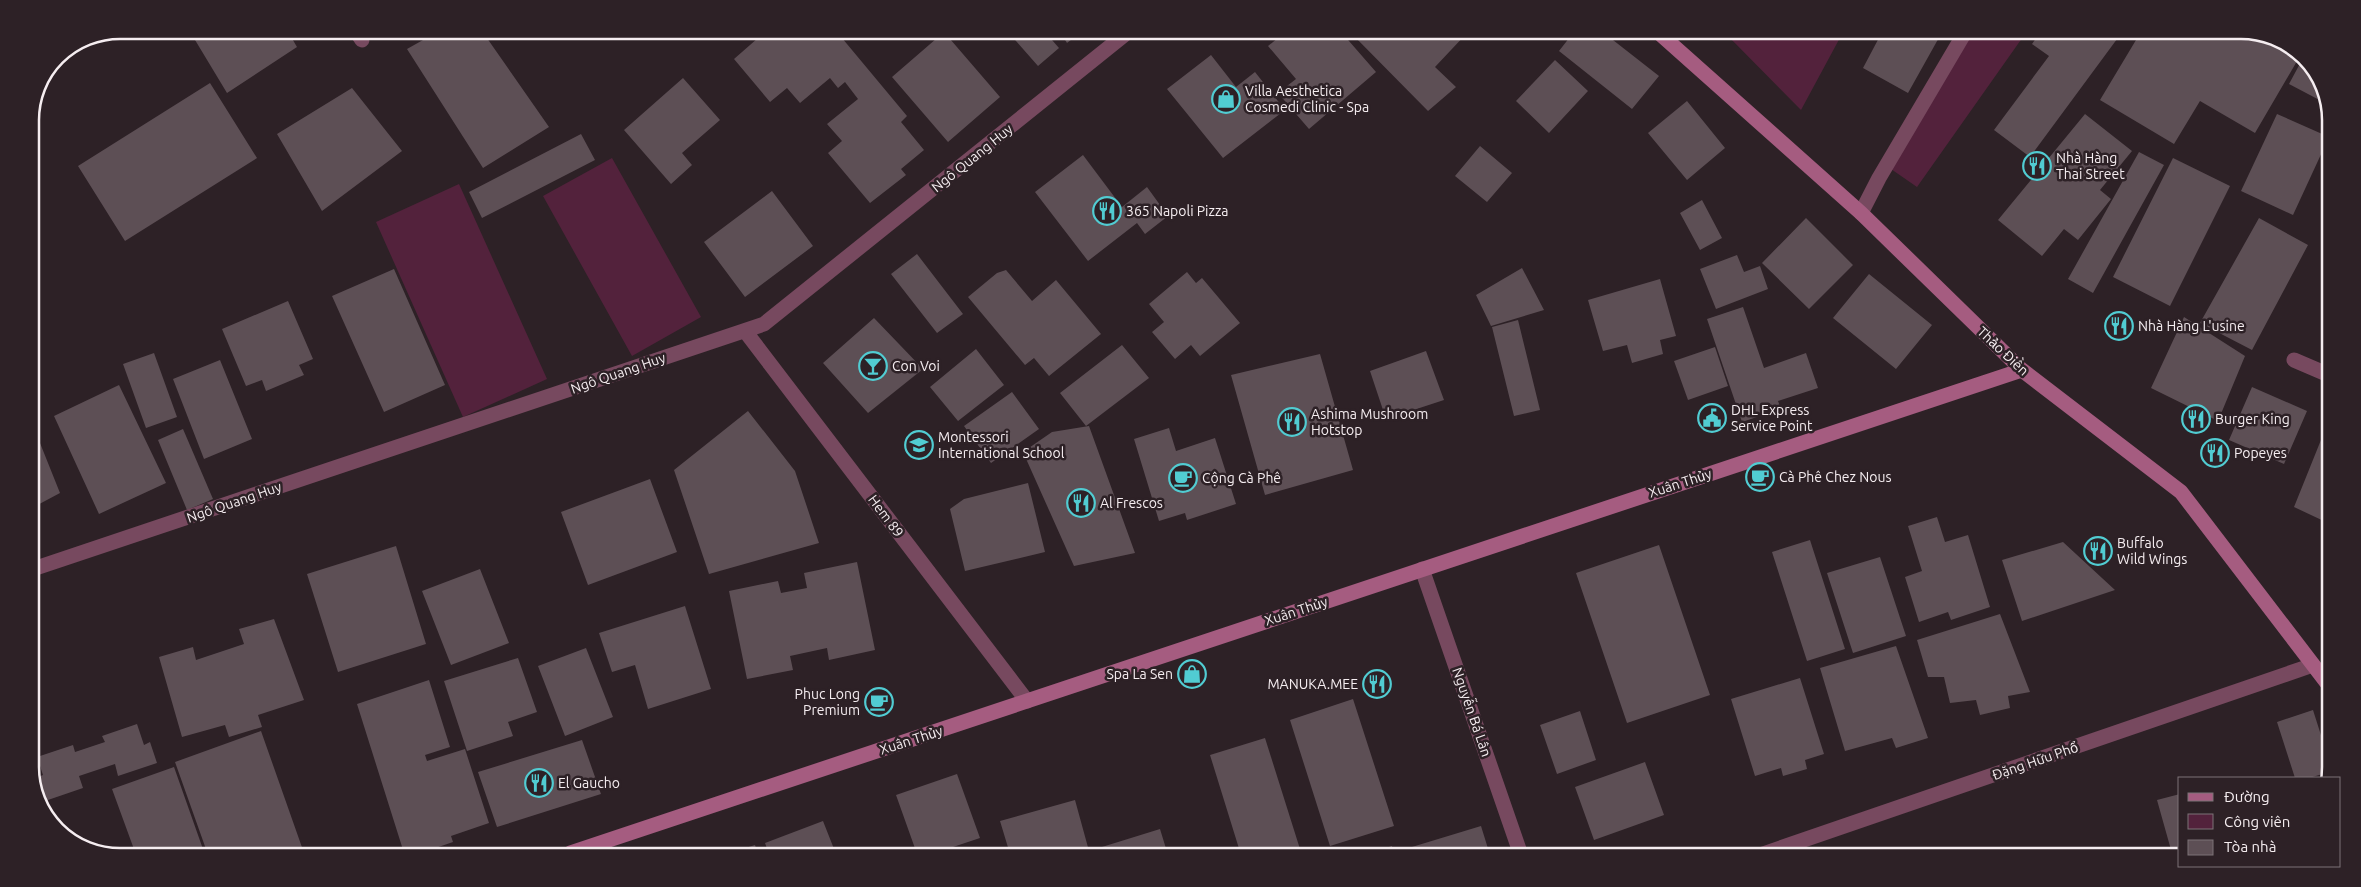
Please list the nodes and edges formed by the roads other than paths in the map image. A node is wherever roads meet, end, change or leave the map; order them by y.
1 (1119, 39) edge
2 (1665, 39) edge
3 (1961, 39) edge
4 (1860, 213) junction
5 (745, 331) junction
6 (2294, 360) dead end
7 (2022, 370) junction
8 (2322, 372) edge
9 (39, 567) edge
10 (1422, 569) junction
11 (2313, 665) junction
12 (2322, 677) edge
13 (1027, 701) junction
14 (585, 848) edge
15 (1519, 848) edge
16 (1779, 848) edge

1 - 5 street, Ngô Quang Huy
2 - 4 street, Thảo Điền
3 - 4 street
4 - 7 street, Thảo Điền
5 - 9 street, Ngô Quang Huy
5 - 13 street, Hem 89
6 - 8 street
7 - 10 street, Xuân Thủy
7 - 11 street, Thảo Điền
10 - 13 street, Xuân Thủy
10 - 15 street, Nguyễn Bá Lân
11 - 12 street, Thảo Điền
11 - 16 street, Đặng Hữu Phổ
13 - 14 street, Xuân Thủy

